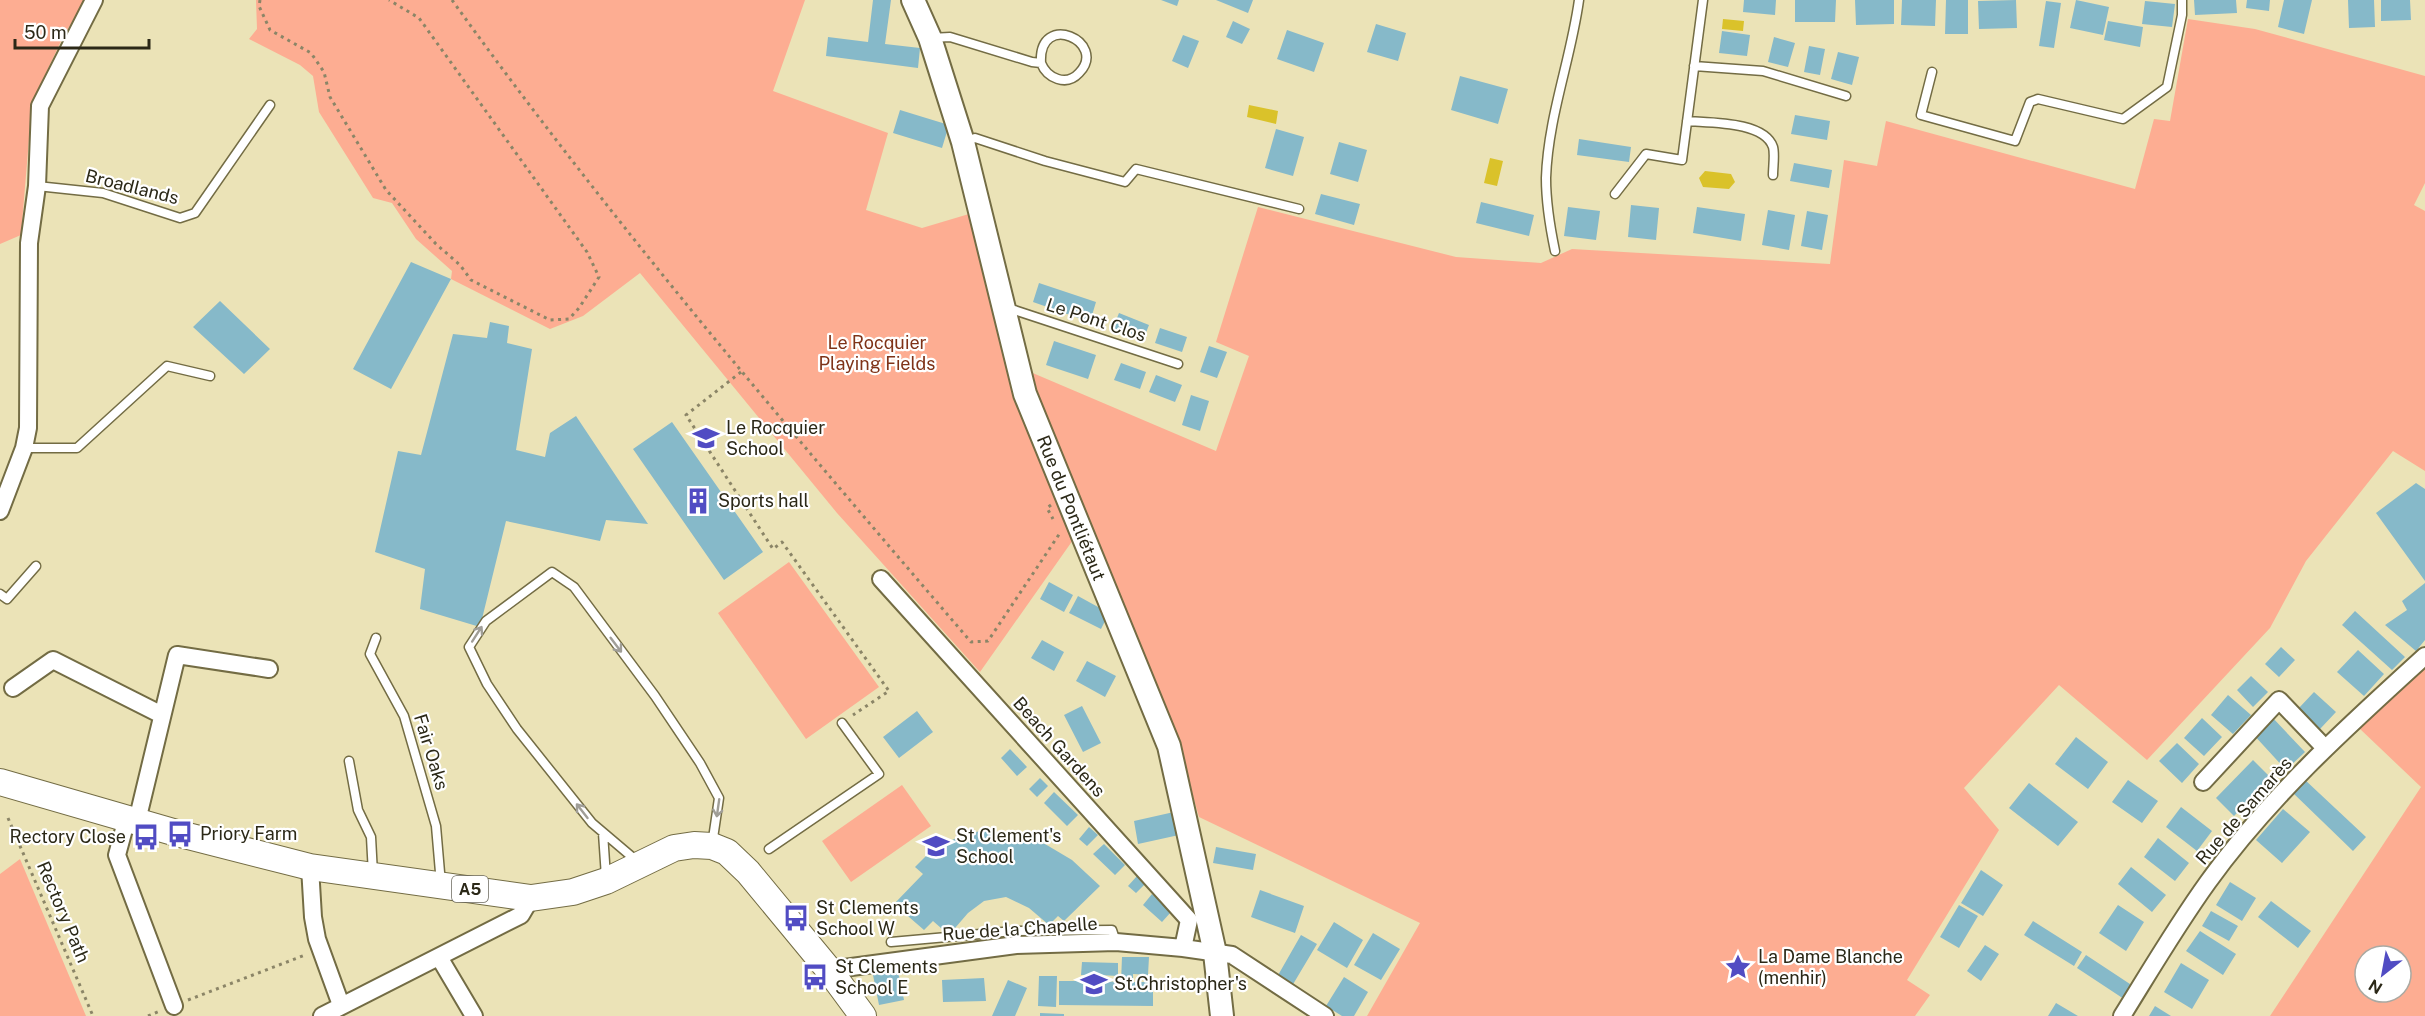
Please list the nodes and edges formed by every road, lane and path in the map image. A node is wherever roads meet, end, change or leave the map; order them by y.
1 (94, 0) edge
2 (260, 0) edge
3 (389, 0) edge
4 (452, 0) edge
5 (913, 0) edge
6 (1580, 0) edge
7 (1703, 0) edge
8 (2182, 0) edge
9 (930, 38) junction
10 (1041, 63) junction
11 (1694, 66) junction
12 (1932, 72) dead end
13 (1846, 96) dead end
14 (270, 105) dead end
15 (1687, 121) junction
16 (963, 142) junction
17 (1773, 175) dead end
18 (37, 186) junction
19 (1615, 194) dead end
20 (1299, 209) dead end
21 (1556, 251) dead end
22 (1004, 307) junction
23 (1178, 364) dead end
24 (741, 372) junction
25 (210, 376) dead end
26 (24, 448) junction
27 (1065, 494) junction
28 (0, 511) edge
29 (36, 566) dead end
30 (881, 579) dead end
31 (0, 594) edge
32 (376, 638) dead end
33 (2425, 656) edge
34 (269, 669) dead end
35 (13, 688) dead end
36 (162, 715) junction
37 (842, 723) joint
38 (2325, 748) junction
39 (350, 761) dead end
40 (0, 782) edge
41 (2203, 782) dead end
42 (8, 818) dead end
43 (132, 820) junction
44 (603, 833) junction
45 (712, 846) junction
46 (769, 849) dead end
47 (640, 865) junction
48 (310, 867) junction
49 (373, 876) junction
50 (606, 881) junction
51 (441, 885) junction
52 (531, 898) junction
53 (891, 942) dead end
54 (1116, 942) junction
55 (1183, 948) junction
56 (321, 949) junction
57 (1215, 953) junction
58 (439, 957) junction
59 (829, 970) junction
60 (341, 1005) junction
61 (174, 1006) junction
62 (93, 1016) edge
63 (148, 1016) edge
64 (322, 1016) edge
65 (474, 1016) edge
66 (863, 1016) edge
67 (1222, 1016) edge
68 (1325, 1016) edge
69 (2122, 1016) edge

1 - 18 street
2 - 3 path
4 - 24 path
5 - 9 main road, Rue du Pontliétaut
6 - 21 lane
7 - 11 lane
8 - 12 lane
9 - 10 lane
9 - 16 main road, Rue du Pontliétaut
10 - 10 lane
11 - 13 lane
11 - 15 lane
14 - 18 lane, Broadlands
15 - 17 lane
15 - 19 lane
16 - 20 lane
16 - 22 main road, Rue du Pontliétaut
18 - 26 street
22 - 23 lane, Le Pont Clos
22 - 27 main road, Rue du Pontliétaut
24 - 27 path
24 - 37 path
25 - 26 lane
26 - 28 street
27 - 57 main road, Rue du Pontliétaut
29 - 31 lane
30 - 55 street, Beach Gardens
32 - 51 lane, Fair Oaks
33 - 38 street, Rue de Samarès
34 - 36 street
35 - 36 street
36 - 43 street
37 - 46 lane
38 - 41 street
38 - 69 street, Rue de Samarès
39 - 49 lane
40 - 43 main road, A5
42 - 62 path, Rectory Path
43 - 48 main road, A5
43 - 61 street
44 -> 45 lane
44 - 47 lane
44 - 50 lane
45 - 47 main road, A5
45 - 59 main road
47 - 50 main road, A5
48 - 49 main road, A5
48 - 56 street
49 - 51 main road, A5
50 - 52 main road, A5
51 - 52 main road, A5
52 - 58 street
53 - 54 lane
54 - 55 street, Rue de la Chapelle
54 - 59 street, Rue de la Chapelle
55 - 57 street, Rue de la Chapelle
56 - 60 street
56 - 61 path
57 - 67 main road, Rue du Pontliétaut
57 - 68 street, Rue de la Chapelle
58 - 60 street
58 - 65 street
59 - 66 main road
60 - 64 street
61 - 63 path

